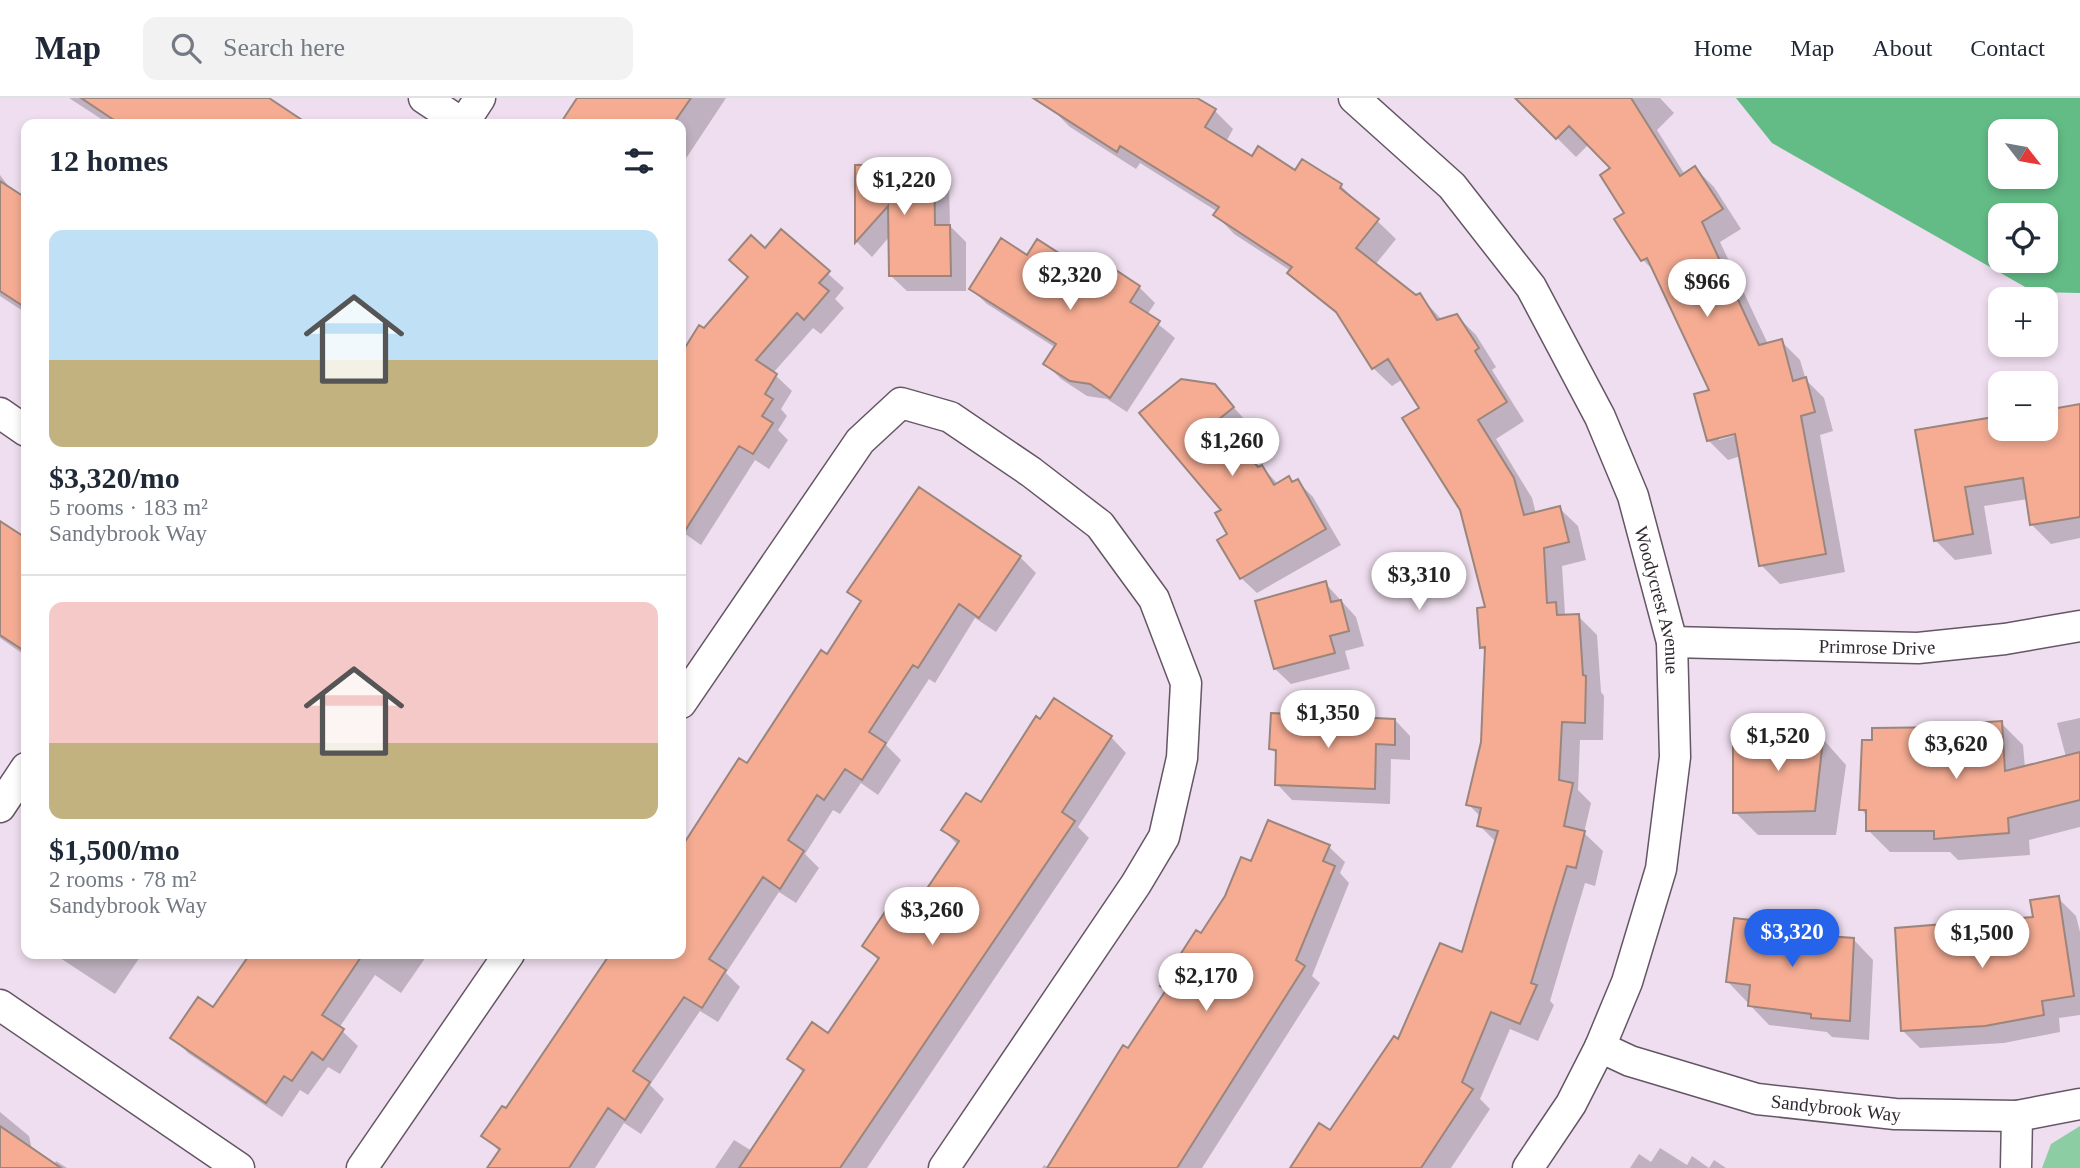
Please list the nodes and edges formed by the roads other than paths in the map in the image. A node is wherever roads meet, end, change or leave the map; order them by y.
1 (424, 98) edge
2 (480, 98) edge
3 (1353, 98) edge
4 (456, 119) edge
5 (466, 119) edge
6 (0, 413) edge
7 (21, 428) edge
8 (2080, 626) edge
9 (1672, 642) junction
10 (686, 696) edge
11 (21, 776) edge
12 (0, 807) edge
13 (506, 959) edge
14 (0, 1005) edge
15 (1600, 1047) junction
16 (2080, 1104) edge
17 (2017, 1116) junction
18 (239, 1168) edge
19 (362, 1168) edge
20 (944, 1168) edge
21 (1528, 1168) edge
22 (2016, 1168) edge

1 - 4 street
2 - 5 street
3 - 9 street, Woodycrest Avenue
6 - 7 street
8 - 9 street, Primrose Drive
9 - 15 street, Woodycrest Avenue
10 - 20 street
11 - 12 street
13 - 19 street
14 - 18 street
15 - 17 street, Sandybrook Way
15 - 21 street, Woodycrest Avenue
16 - 17 street, Sandybrook Way
17 - 22 street

